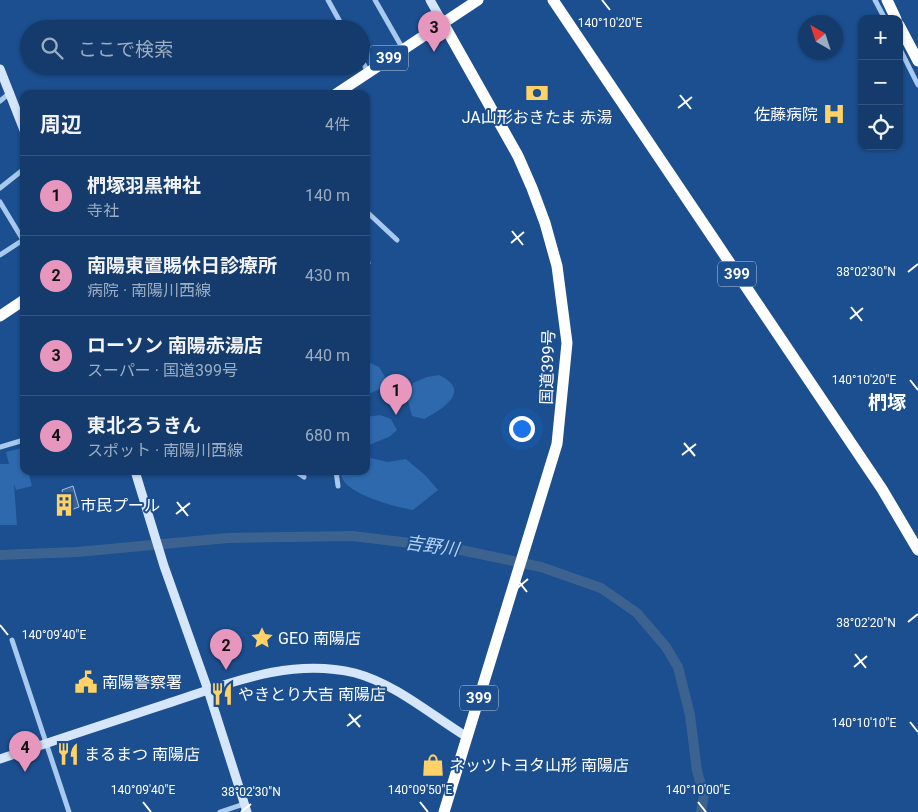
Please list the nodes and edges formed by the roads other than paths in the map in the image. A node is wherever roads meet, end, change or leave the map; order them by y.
1 (328, 0) edge
2 (375, 0) edge
3 (430, 0) edge
4 (478, 0) edge
5 (553, 0) edge
6 (876, 0) edge
7 (887, 0) edge
8 (883, 15) edge
9 (894, 15) edge
10 (339, 20) edge
11 (443, 23) junction
12 (903, 32) edge
13 (403, 49) junction
14 (903, 55) edge
15 (918, 61) edge
16 (0, 69) edge
17 (370, 71) edge
18 (364, 75) edge
19 (918, 85) edge
20 (342, 90) edge
21 (11, 92) junction
22 (0, 101) edge
23 (20, 118) edge
24 (20, 172) edge
25 (0, 188) edge
26 (0, 202) edge
27 (370, 215) edge
28 (20, 235) edge
29 (397, 240) dead end
30 (20, 242) edge
31 (0, 255) edge
32 (20, 303) edge
33 (0, 316) edge
34 (20, 441) edge
35 (0, 447) edge
36 (135, 475) edge
37 (301, 475) edge
38 (337, 475) edge
39 (304, 477) dead end
40 (338, 486) dead end
41 (918, 550) edge
42 (12, 640) dead end
43 (208, 690) junction
44 (467, 737) junction
45 (46, 743) junction
46 (0, 758) edge
47 (246, 808) edge
48 (69, 812) edge
49 (220, 812) edge
50 (444, 812) edge

1 - 10 street
2 - 13 street
3 - 11 main road
4 - 11 highway, 399
5 - 41 highway, 399
6 - 8 street
7 - 9 highway
11 - 13 highway, 399
11 - 44 highway, 国道399号 / 399
12 - 15 highway
13 - 17 highway, 399
14 - 19 street
16 - 21 main road
18 - 20 highway, 399
21 - 22 street
21 - 23 main road
24 - 25 street
26 - 28 street
27 - 29 street
30 - 31 street
32 - 33 highway
34 - 35 street
36 - 43 main road
37 - 39 street
38 - 40 street
42 - 45 street
43 - 44 main road
43 - 45 main road
43 - 47 main road
44 - 50 highway, 国道399号 / 399
45 - 46 main road
45 - 48 street
47 - 49 street

